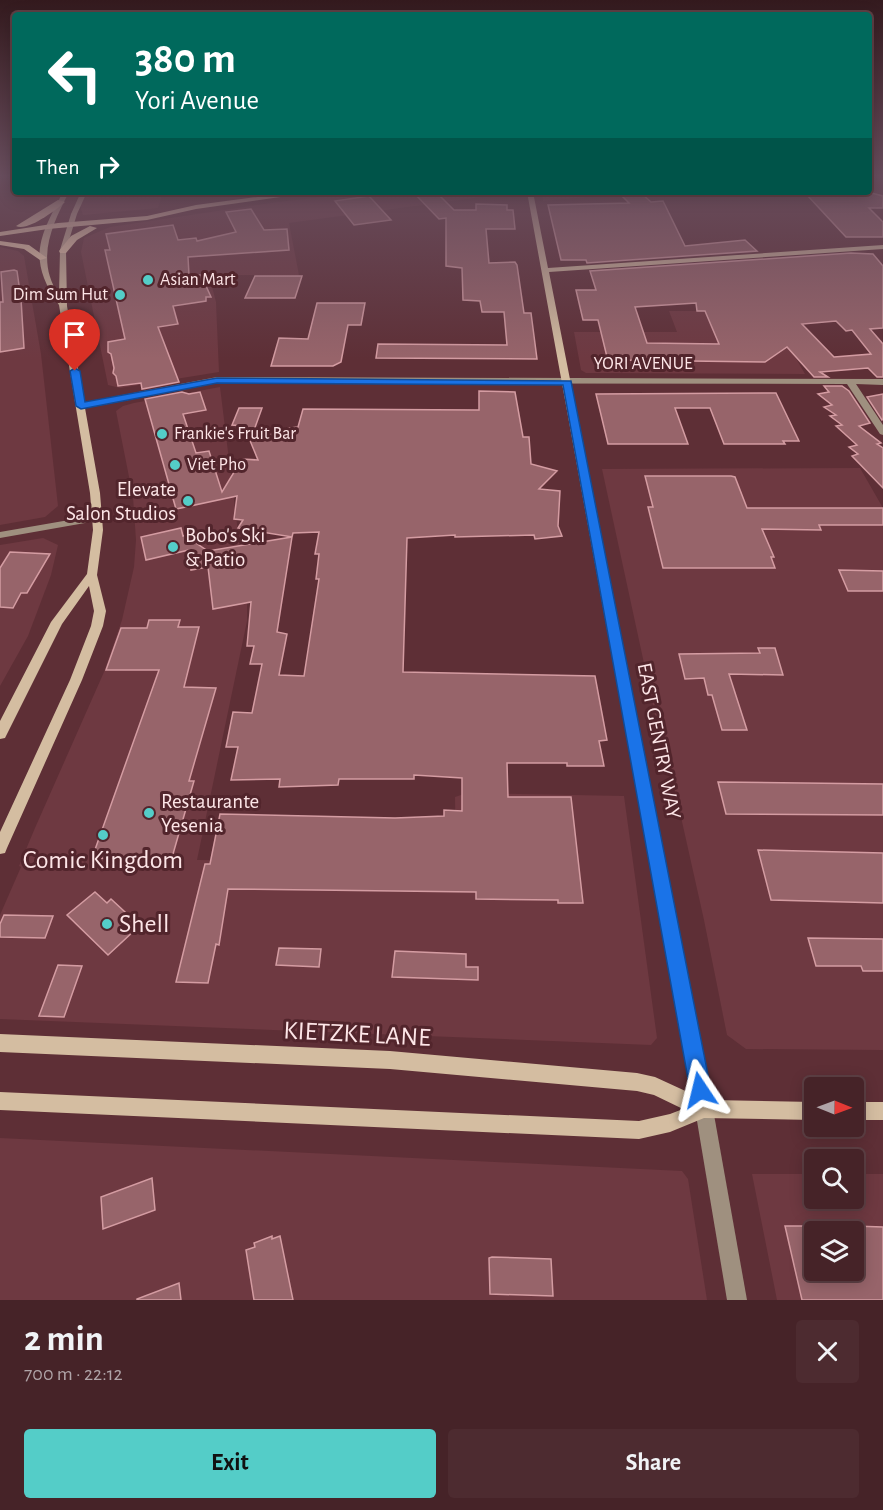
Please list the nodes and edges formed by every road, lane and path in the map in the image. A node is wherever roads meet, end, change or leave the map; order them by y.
1 (46, 238) edge
2 (66, 238) edge
3 (75, 238) edge
4 (539, 238) edge
5 (0, 243) edge
6 (883, 247) edge
7 (63, 251) junction
8 (44, 258) junction
9 (546, 270) junction
10 (63, 306) junction
11 (850, 382) junction
12 (883, 382) edge
13 (567, 383) junction
14 (81, 406) junction
15 (883, 432) edge
16 (98, 518) junction
17 (0, 535) edge
18 (92, 575) junction
19 (0, 734) edge
20 (0, 848) edge
21 (0, 1043) edge
22 (0, 1101) edge
23 (704, 1109) junction
24 (804, 1111) edge
25 (864, 1111) edge
26 (883, 1111) edge
27 (737, 1300) edge

1 - 8 main road
2 - 7 main road
3 - 7 main road
4 - 9 main road, EAST GENTRY WAY
5 - 8 main road
6 - 9 main road
7 - 10 main road
8 - 10 main road
9 - 13 main road, EAST GENTRY WAY
10 - 14 main road
11 - 12 street, YORI AVENUE
11 - 13 street, YORI AVENUE
11 - 15 street
13 - 14 street, YORI AVENUE
13 - 23 main road, EAST GENTRY WAY
14 - 16 main road
16 - 17 street
16 - 18 main road
18 - 19 main road
18 - 20 main road
21 - 23 main road, KIETZKE LANE
22 - 23 main road, KIETZKE LANE
23 - 24 main road, KIETZKE LANE
23 - 27 street, EAST GENTRY WAY
25 - 26 main road

